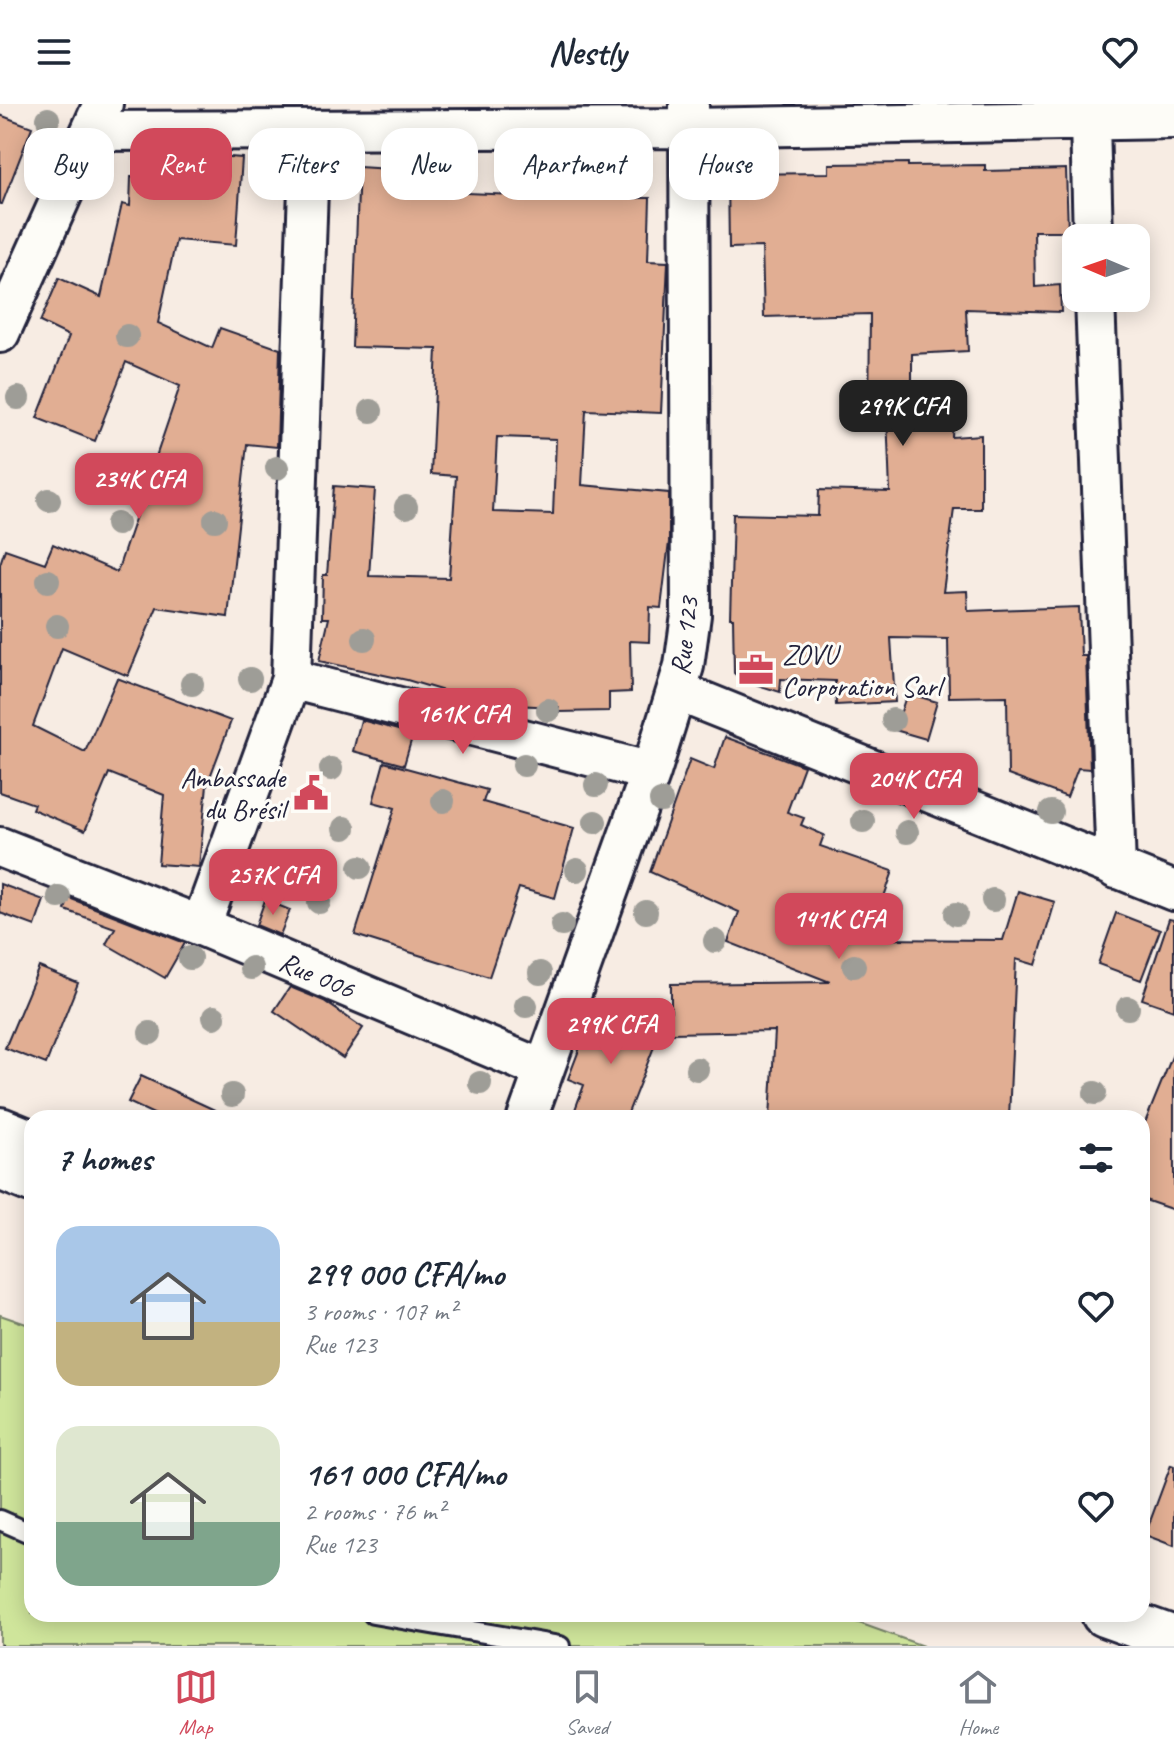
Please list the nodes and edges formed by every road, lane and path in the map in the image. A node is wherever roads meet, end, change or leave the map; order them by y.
1 (690, 116) edge
2 (97, 118) edge
3 (1174, 119) edge
4 (1090, 122) junction
5 (274, 128) edge
6 (364, 128) edge
7 (308, 200) edge
8 (1093, 224) edge
9 (1096, 312) edge
10 (0, 333) edge
11 (291, 679) junction
12 (677, 691) junction
13 (651, 772) junction
14 (0, 847) edge
15 (1116, 869) junction
16 (1174, 891) edge
17 (201, 926) junction
18 (544, 1070) junction
19 (530, 1110) edge
20 (0, 1130) edge
21 (24, 1140) edge
22 (0, 1167) edge
23 (24, 1177) edge
24 (0, 1520) edge
25 (24, 1530) edge
26 (1150, 1606) edge
27 (420, 1622) edge
28 (1133, 1622) edge
29 (1166, 1631) edge
30 (560, 1646) edge

1 - 4 street
1 - 6 street
1 - 12 street, Rue 123
2 - 5 street
2 - 10 street
3 - 4 street
4 - 8 street
7 - 11 street
9 - 15 street
11 - 13 street
11 - 17 street
12 - 13 street, Rue 123
12 - 15 street
13 - 18 street, Rue 123
14 - 17 street, Rue 006
15 - 16 street
17 - 18 street, Rue 006
18 - 19 street, Rue 123
20 - 21 main road
22 - 23 main road
24 - 25 lane
26 - 29 main road
27 - 30 lane
28 - 29 main road

